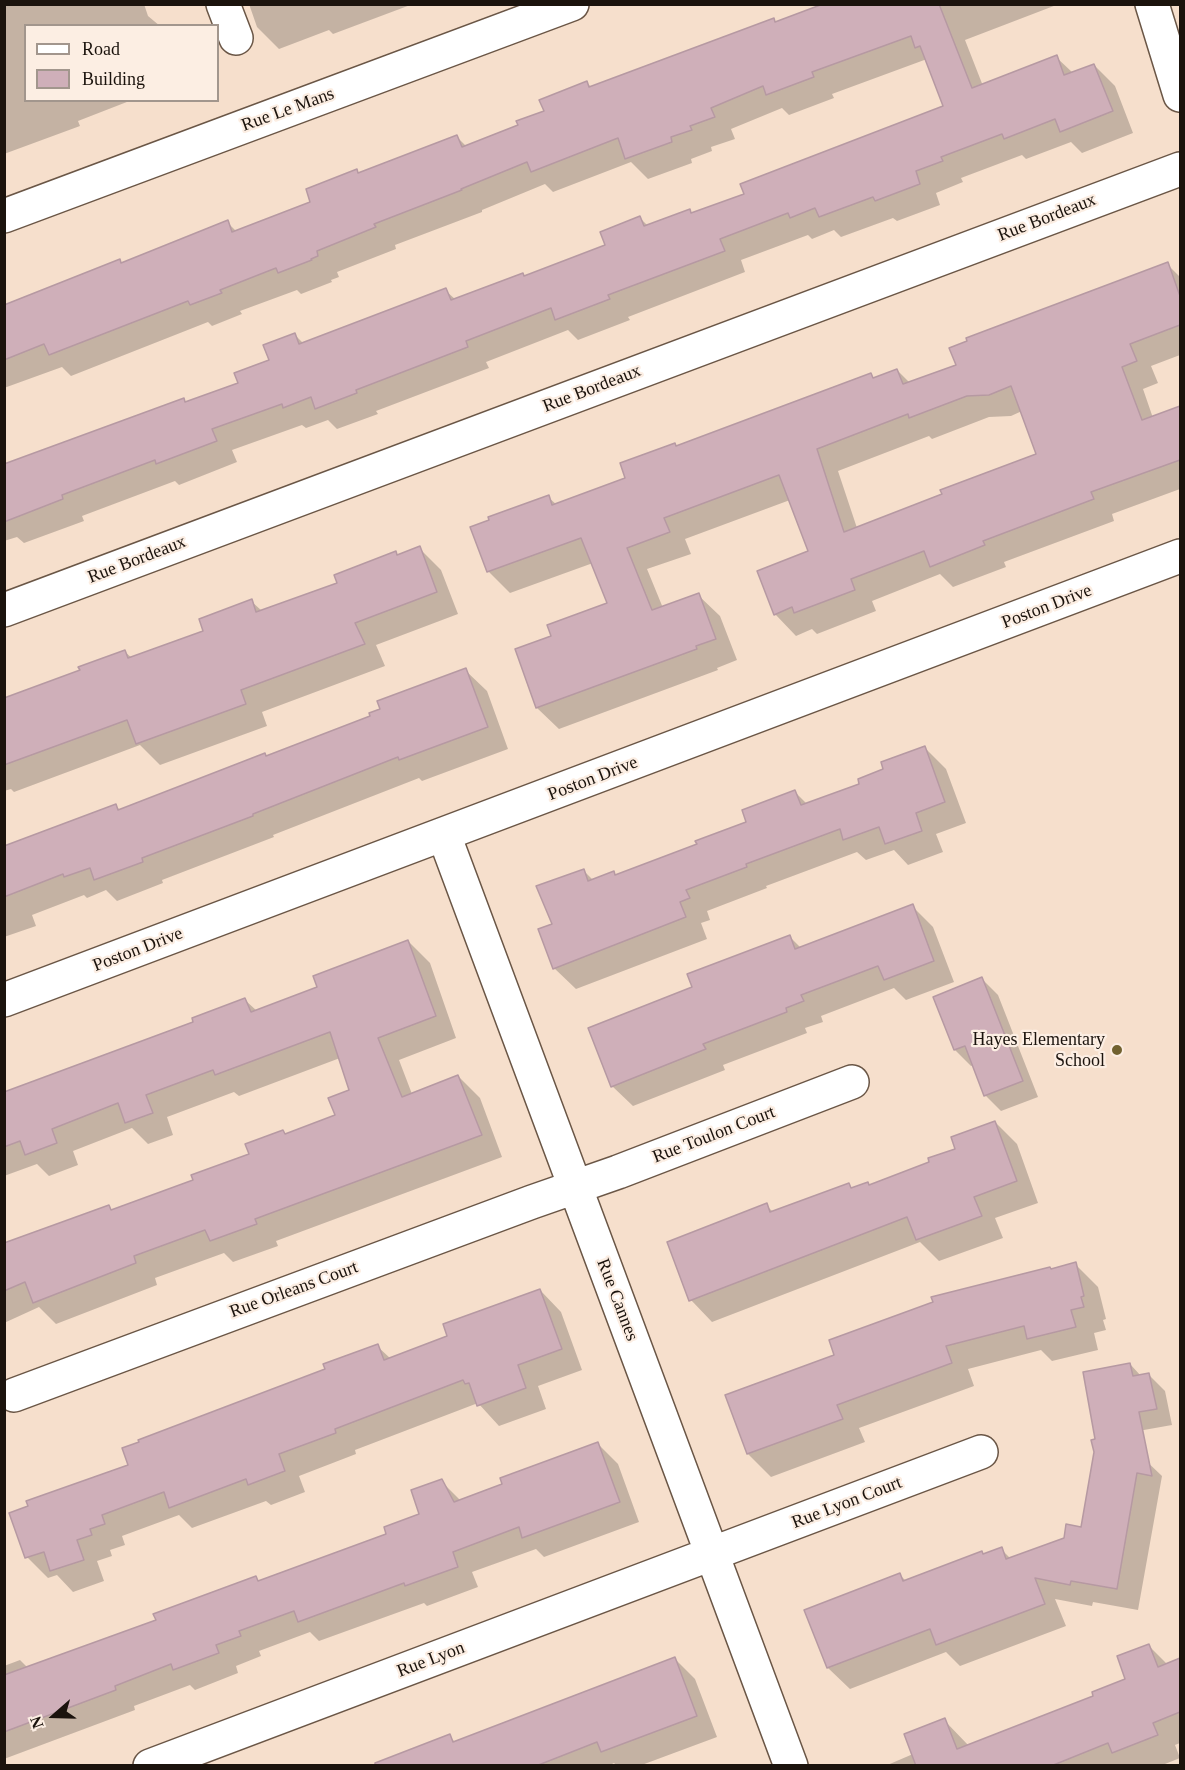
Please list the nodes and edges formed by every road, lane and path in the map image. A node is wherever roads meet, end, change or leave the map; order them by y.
1 (223, 4) edge
2 (572, 4) edge
3 (1152, 4) edge
4 (236, 38) dead end
5 (1180, 95) edge
6 (1180, 169) edge
7 (4, 216) edge
8 (1180, 556) edge
9 (4, 610) edge
10 (444, 835) junction
11 (4, 1000) edge
12 (852, 1082) dead end
13 (574, 1187) junction
14 (14, 1395) dead end
15 (981, 1452) dead end
16 (712, 1554) junction
17 (150, 1766) edge
18 (791, 1766) edge

1 - 4 street
2 - 7 street, Rue Le Mans
3 - 5 street
6 - 9 street, Rue Bordeaux
8 - 10 street, Poston Drive
10 - 11 street, Poston Drive
10 - 13 street, Rue Cannes
12 - 13 street, Rue Toulon Court
13 - 14 street, Rue Orleans Court
13 - 16 street, Rue Cannes
15 - 16 street, Rue Lyon Court
16 - 17 street, Rue Lyon
16 - 18 street, Rue Cannes

